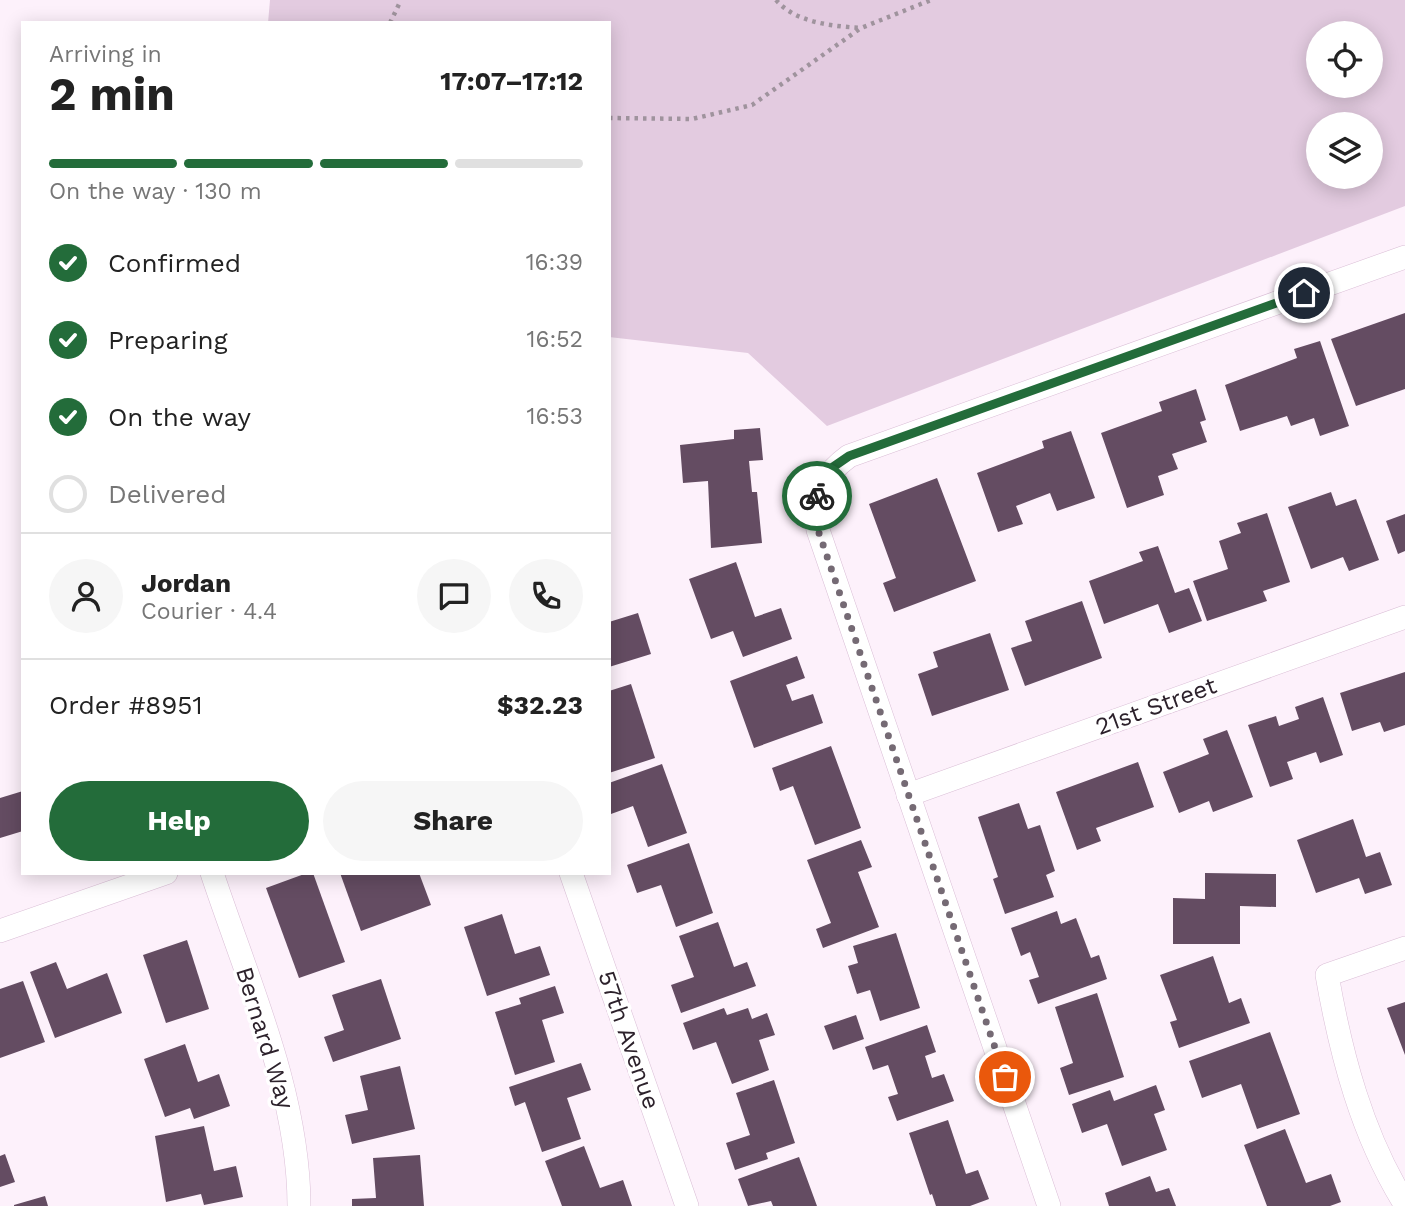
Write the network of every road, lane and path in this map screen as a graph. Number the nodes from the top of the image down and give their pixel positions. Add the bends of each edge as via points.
1 (401, 0) edge
2 (776, 0) edge
3 (931, 0) edge
4 (391, 21) edge
5 (861, 28) junction
6 (611, 118) edge
7 (1405, 257) edge
8 (1405, 617) edge
9 (908, 794) junction
10 (160, 875) edge
11 (213, 875) edge
12 (572, 875) edge
13 (0, 931) edge
14 (1405, 948) edge
15 (1405, 1204) edge
16 (299, 1206) edge
17 (687, 1206) edge
18 (1049, 1206) edge

1 - 4 path
2 - 5 path via 785,10 826,26
3 - 5 path
5 - 6 path via 752,105 692,120
7 - 9 street via 849,456 833,467 816,501 818,530
8 - 9 street, 21st Street
9 - 18 street
10 - 13 street
11 - 16 street, Bernard Way via 283,1087 294,1138
12 - 17 street, 57th Avenue
14 - 15 street via 1327,975 1351,1083 1370,1135

